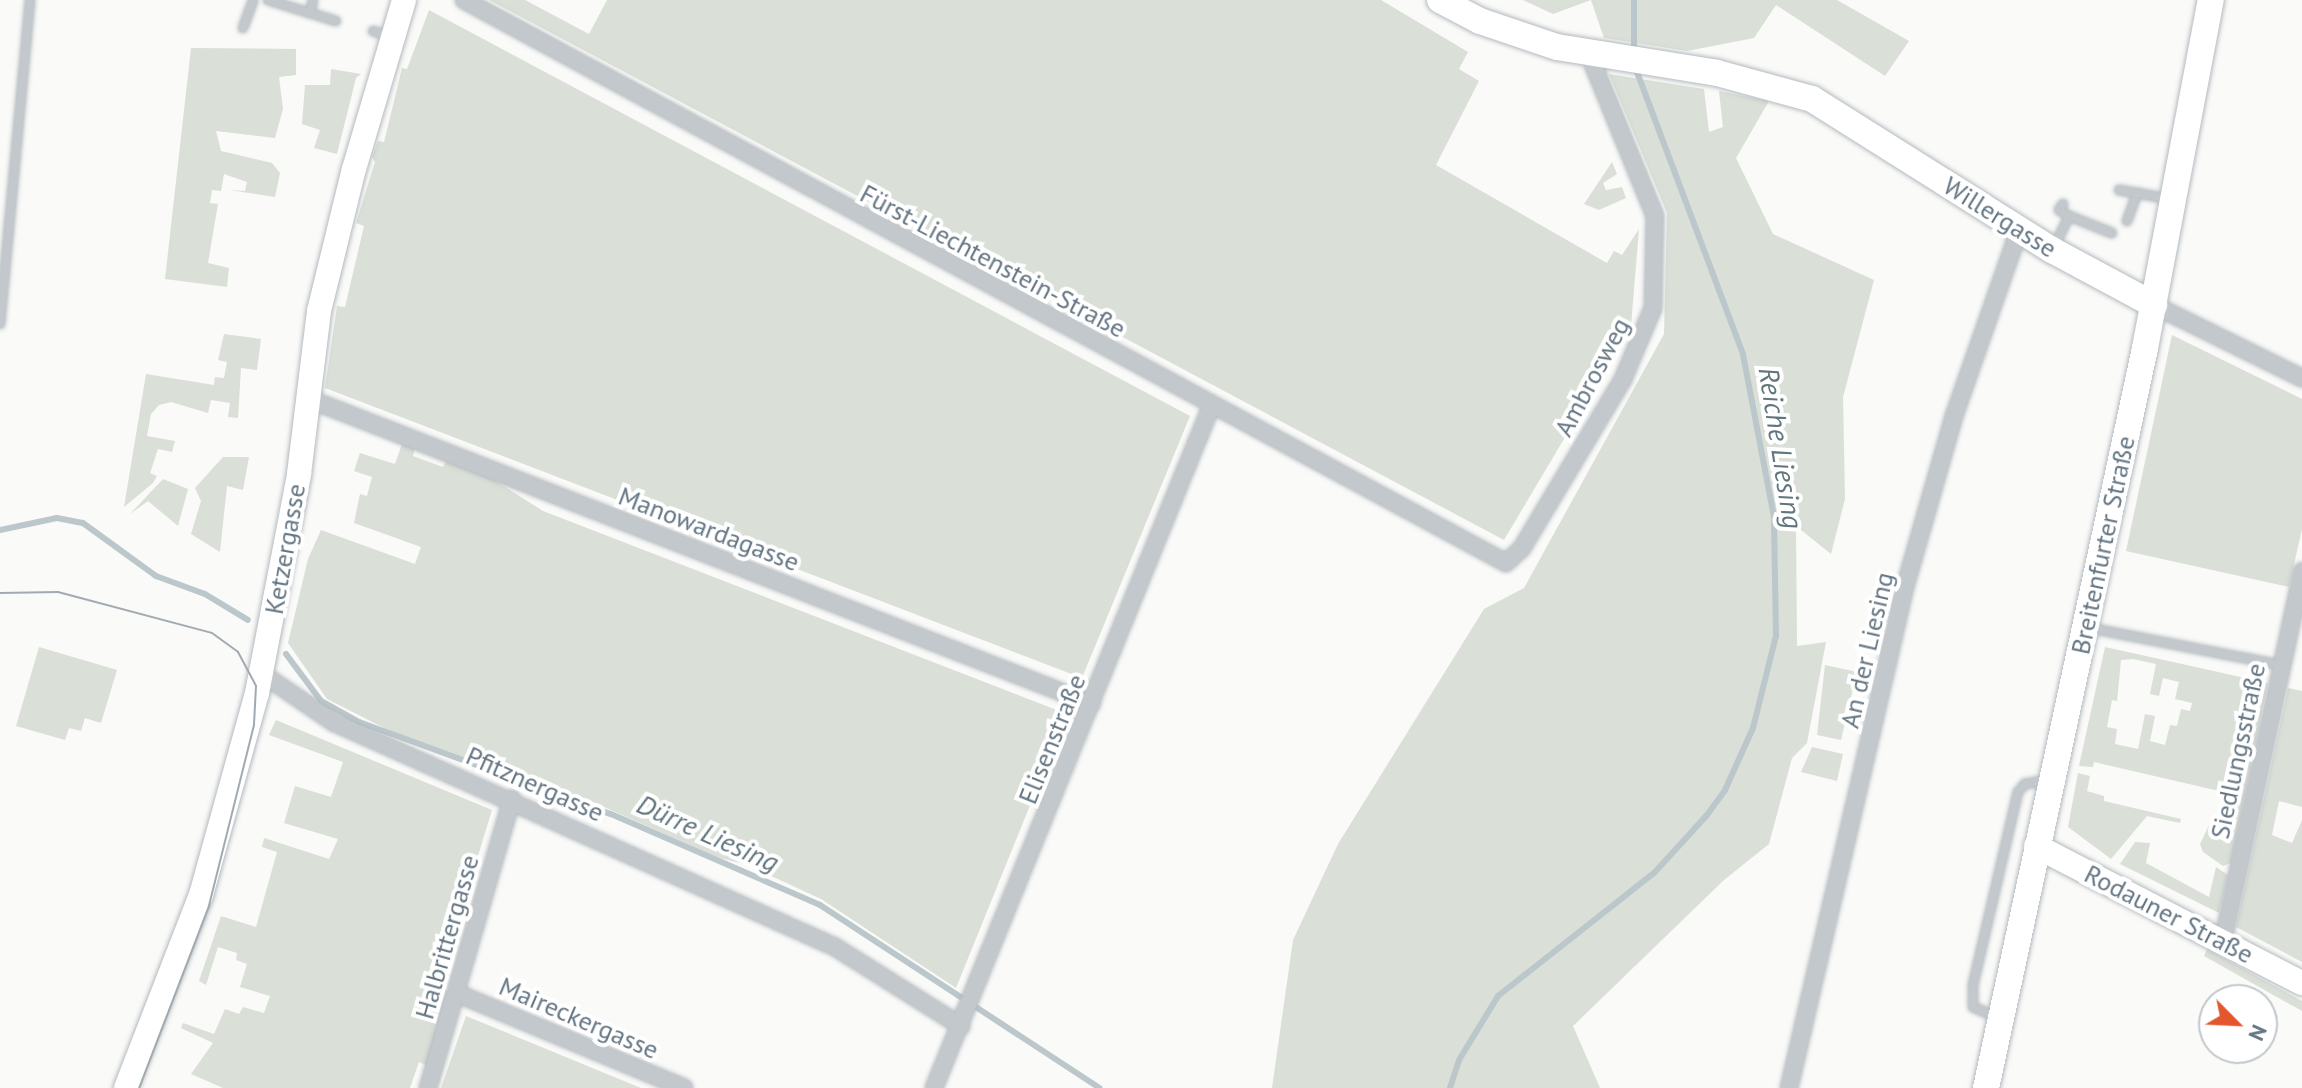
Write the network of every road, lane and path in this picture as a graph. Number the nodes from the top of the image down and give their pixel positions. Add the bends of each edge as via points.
1 (30, 0) edge
2 (253, 0) edge
3 (268, 0) edge
4 (313, 0) edge
5 (404, 0) edge
6 (464, 0) edge
7 (1440, 0) edge
8 (2211, 0) edge
9 (310, 13) junction
10 (336, 21) dead end
11 (243, 28) dead end
12 (1598, 55) junction
13 (2119, 190) dead end
14 (2137, 193) junction
15 (2174, 200) junction
16 (2063, 204) dead end
17 (2069, 216) junction
18 (2127, 221) dead end
19 (2019, 230) junction
20 (2112, 233) dead end
21 (2052, 250) junction
22 (2154, 305) junction
23 (0, 324) edge
24 (2302, 378) edge
25 (309, 399) junction
26 (1211, 407) junction
27 (1500, 562) joint
28 (2302, 571) edge
29 (2086, 627) junction
30 (2281, 665) junction
31 (261, 673) junction
32 (1092, 704) junction
33 (2049, 780) junction
34 (512, 799) junction
35 (2036, 846) junction
36 (2223, 941) junction
37 (2302, 983) edge
38 (456, 993) junction
39 (967, 1012) junction
40 (2002, 1019) junction
41 (126, 1088) edge
42 (428, 1088) edge
43 (684, 1088) edge
44 (934, 1088) edge
45 (1789, 1088) edge
46 (1986, 1088) edge

1 - 23 lane
2 - 11 lane
3 - 9 lane
4 - 9 lane
5 - 25 main road, Ketzergasse via 383,34 319,311
6 - 26 street, Fürst-Liechtenstein-Straße
7 - 12 main road via 1480,21
8 - 15 main road, Breitenfurter Straße
9 - 10 lane
12 - 19 main road, Willergasse via 1695,70 1812,99
12 - 27 street, Ambrosweg via 1655,216 1653,308 1623,379 1522,548 1514,559
13 - 14 lane
14 - 15 lane
14 - 18 lane
15 - 22 main road, Breitenfurter Straße
16 - 17 lane via 2059,210
17 - 20 lane
17 - 21 lane
19 - 21 main road, Willergasse
19 - 45 street, An der Liesing via 1905,587
21 - 22 main road, Willergasse
22 - 24 street, Willergasse
22 - 29 main road, Breitenfurter Straße
25 - 31 main road, Ketzergasse
25 - 32 street, Manowardagasse
26 - 27 street, Fürst-Liechtenstein-Straße
26 - 32 street, Elisenstraße
28 - 30 street, Siedlungsstraße
29 - 30 lane
29 - 33 main road, Breitenfurter Straße
30 - 36 street, Siedlungsstraße
31 - 34 street, Pfitznergasse via 333,722
31 - 41 main road, Ketzergasse via 197,909
32 - 39 street, Elisenstraße
33 - 35 main road, Breitenfurter Straße
33 - 40 lane via 2025,784 2018,792 1973,985 1973,1007
34 - 38 street, Halbrittergasse
34 - 39 street, Pfitznergasse
35 - 36 main road, Rodauner Straße
35 - 40 main road, Breitenfurter Straße
36 - 37 main road, Rodauner Straße
38 - 42 street, Halbrittergasse
38 - 43 street, Maireckergasse
39 - 44 street, Elisenstraße
40 - 46 main road, Breitenfurter Straße

